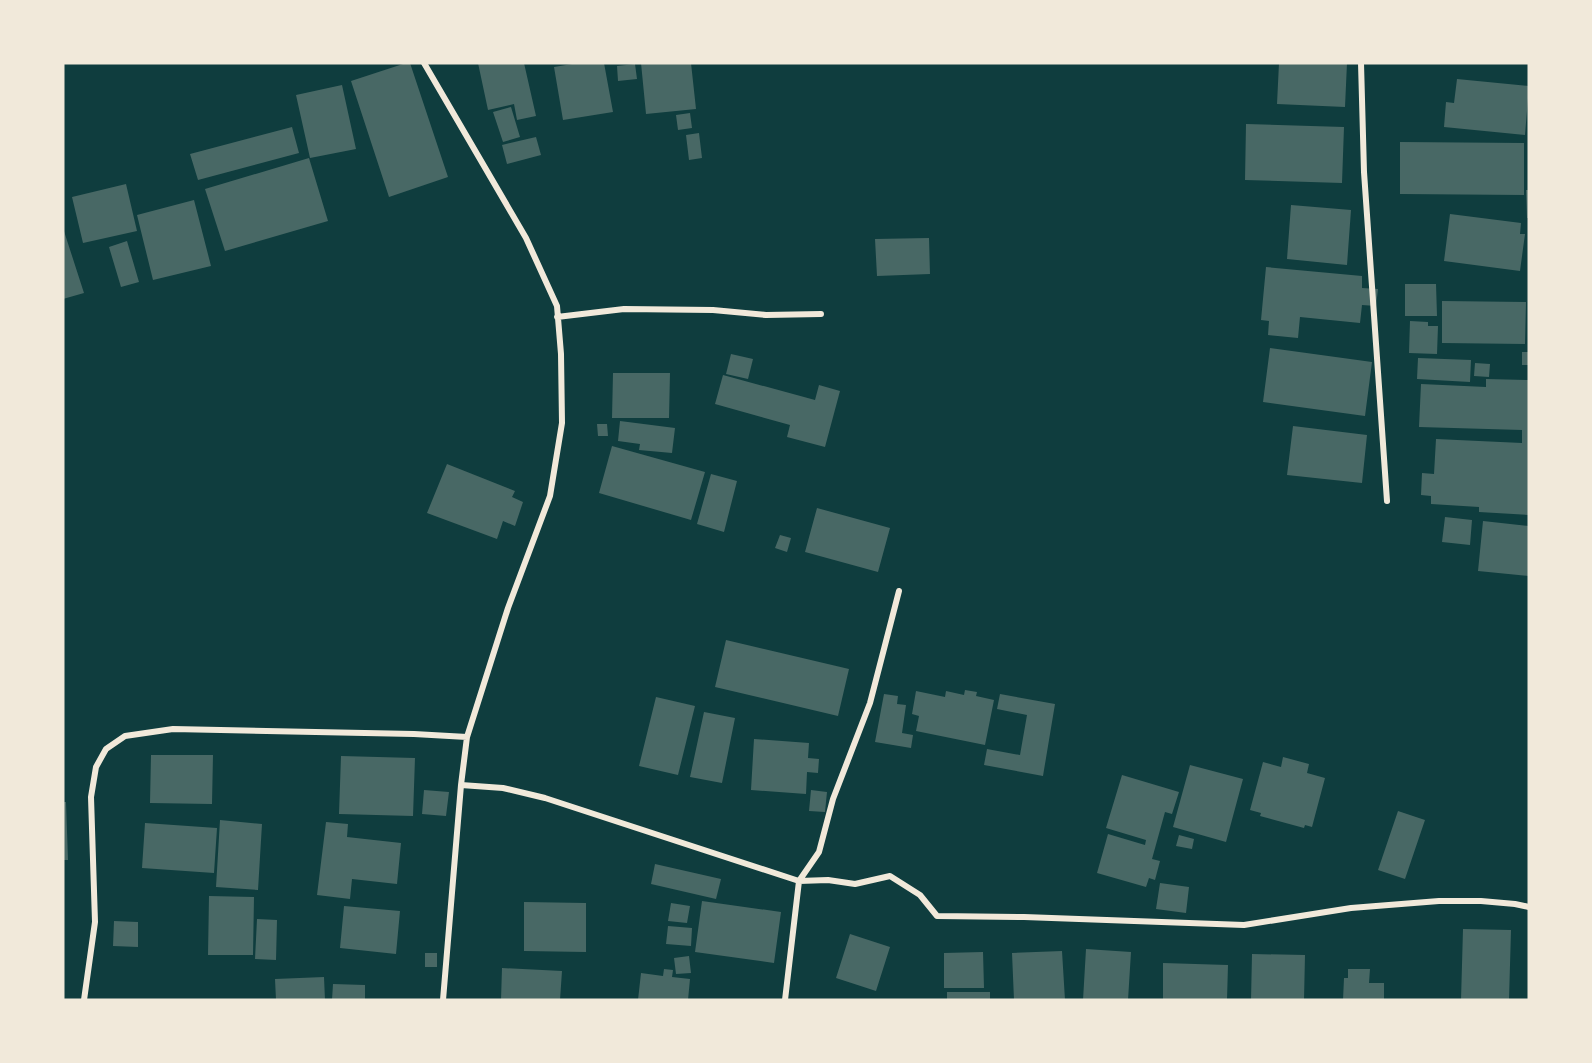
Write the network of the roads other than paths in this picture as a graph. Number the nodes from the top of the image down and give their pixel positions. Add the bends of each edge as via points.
1 (424, 63) edge
2 (1361, 63) edge
3 (821, 314) dead end
4 (557, 317) junction
5 (1387, 501) dead end
6 (899, 591) dead end
7 (467, 736) junction
8 (461, 785) junction
9 (799, 881) junction
10 (1529, 908) edge
11 (84, 1000) edge
12 (442, 1000) edge
13 (785, 1000) edge

1 - 4 street via 525,238 556,306
2 - 5 street via 1364,172
3 - 4 street via 624,309
4 - 7 street via 562,423 550,496 508,608
6 - 9 street via 870,703 833,799 819,852
7 - 8 street
7 - 11 street via 173,729 125,736 106,749 96,767 91,797 95,922
8 - 9 street via 502,788 545,798
8 - 12 street
9 - 10 street via 855,884 890,876 920,895 937,916 1244,925 1351,908 1439,901 1481,901
9 - 13 street

